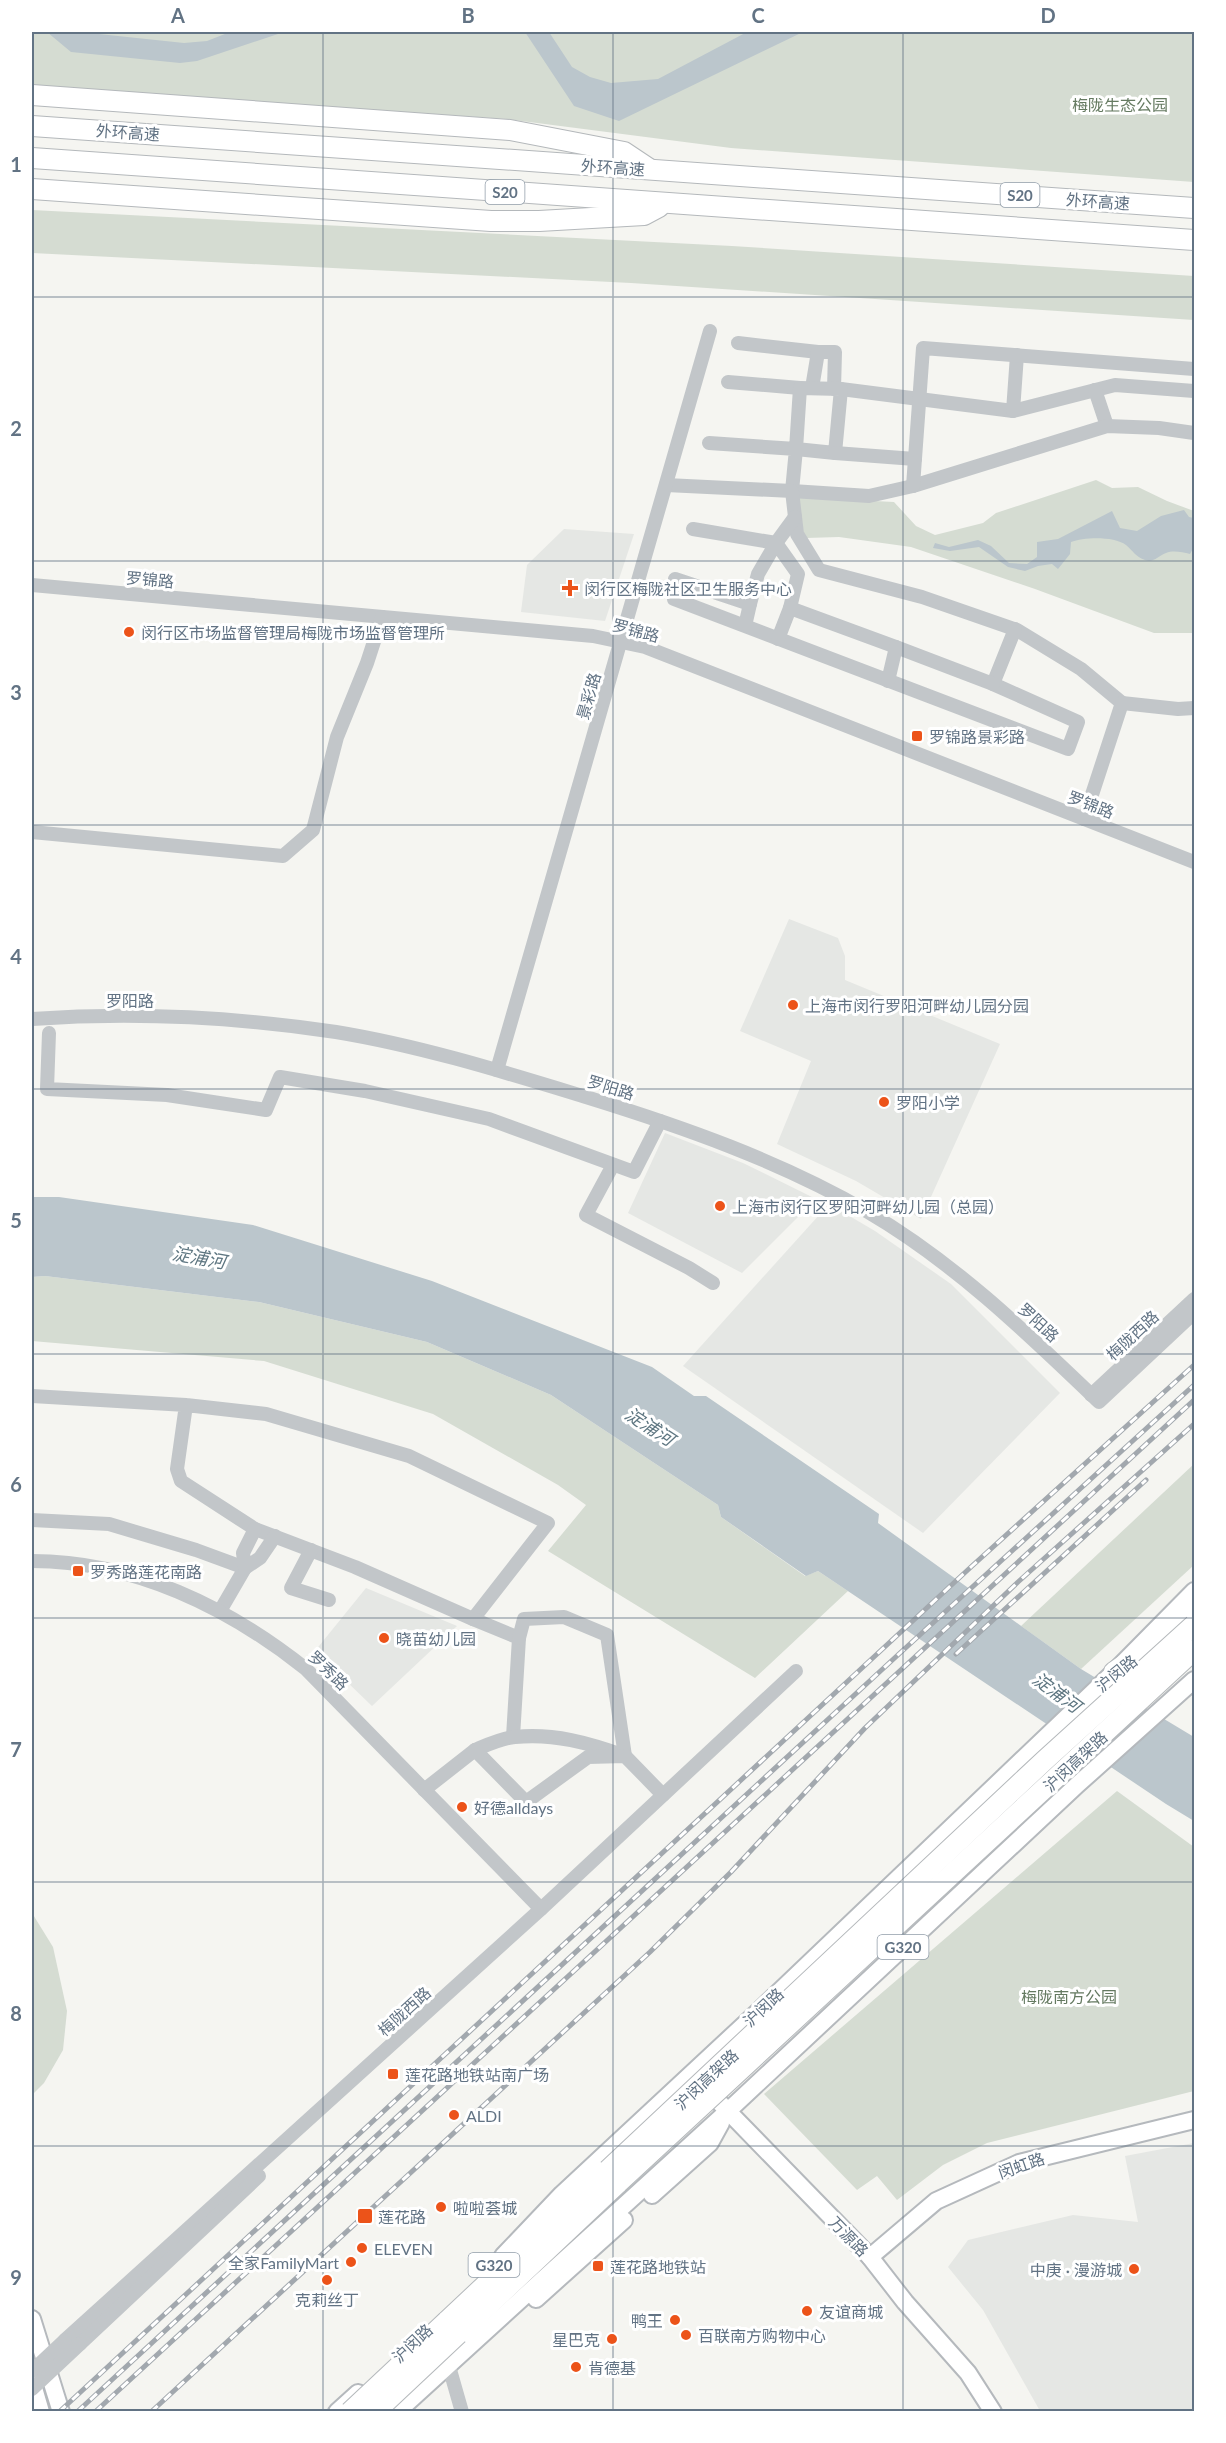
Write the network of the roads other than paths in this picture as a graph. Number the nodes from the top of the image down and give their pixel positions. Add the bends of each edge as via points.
1 (32, 95) edge
2 (32, 126) edge
3 (32, 159) edge
4 (650, 169) junction
5 (32, 189) edge
6 (667, 203) junction
7 (1194, 208) edge
8 (1194, 240) edge
9 (710, 331) dead end
10 (738, 343) dead end
11 (818, 352) junction
12 (1017, 355) junction
13 (1194, 369) edge
14 (728, 382) dead end
15 (806, 388) junction
16 (838, 389) junction
17 (1095, 390) junction
18 (1194, 391) edge
19 (919, 399) junction
20 (1013, 411) junction
21 (1107, 426) junction
22 (1194, 433) edge
23 (710, 443) dead end
24 (796, 449) junction
25 (835, 453) junction
26 (915, 459) junction
27 (666, 485) junction
28 (913, 486) junction
29 (792, 491) junction
30 (795, 517) junction
31 (693, 529) dead end
32 (776, 543) junction
33 (32, 585) edge
34 (750, 604) junction
35 (790, 608) junction
36 (382, 617) junction
37 (745, 626) junction
38 (1015, 629) junction
39 (778, 639) junction
40 (621, 640) junction
41 (896, 647) junction
42 (888, 681) junction
43 (993, 684) junction
44 (1122, 703) junction
45 (1194, 708) edge
46 (1084, 819) junction
47 (32, 832) edge
48 (1194, 862) edge
49 (32, 1019) edge
50 (49, 1033) dead end
51 (497, 1070) junction
52 (660, 1120) junction
53 (613, 1165) junction
54 (713, 1283) dead end
55 (1194, 1299) edge
56 (1187, 1315) edge
57 (32, 1396) edge
58 (1095, 1398) joint
59 (186, 1405) junction
60 (32, 1520) edge
61 (255, 1528) junction
62 (275, 1536) junction
63 (311, 1550) junction
64 (32, 1561) edge
65 (245, 1568) junction
66 (1194, 1591) edge
67 (329, 1600) dead end
68 (1194, 1608) edge
69 (220, 1611) junction
70 (473, 1619) junction
71 (1194, 1624) edge
72 (519, 1638) junction
73 (1194, 1650) edge
74 (796, 1671) dead end
75 (1114, 1672) junction
76 (1194, 1680) edge
77 (513, 1737) junction
78 (475, 1749) junction
79 (625, 1756) junction
80 (424, 1790) junction
81 (663, 1795) junction
82 (541, 1909) junction
83 (686, 2077) junction
84 (729, 2110) junction
85 (1194, 2120) edge
86 (870, 2257) junction
87 (32, 2319) edge
88 (424, 2333) junction
89 (448, 2363) junction
90 (32, 2371) edge
91 (32, 2381) edge
92 (32, 2389) edge
93 (41, 2412) edge
94 (61, 2412) edge
95 (337, 2412) edge
96 (350, 2412) edge
97 (375, 2412) edge
98 (397, 2412) edge
99 (462, 2412) edge
100 (993, 2412) edge

1 - 4 highway via 510,130 624,152
2 - 4 highway, 外环高速 / S20
3 - 6 highway, 外环高速 / S20
4 - 7 highway, 外环高速 / S20
5 - 6 highway via 491,221 644,215
6 - 8 highway, 外环高速 / S20
9 - 27 street, 景彩路
10 - 11 street
11 - 15 street
11 - 16 street via 835,352
12 - 13 street
12 - 19 street via 923,348
12 - 20 street
14 - 15 street
15 - 16 street
15 - 24 street
16 - 19 street
16 - 25 street
17 - 18 street via 1115,385
17 - 20 street
17 - 21 street
19 - 20 street
19 - 26 street
21 - 22 street
21 - 28 street
23 - 24 street
24 - 25 street
24 - 29 street
25 - 26 street
26 - 28 street
27 - 29 street
27 - 40 street, 景彩路
28 - 29 street via 869,496
29 - 30 street
30 - 32 street
30 - 38 street via 797,534 819,570 922,597
31 - 32 street
32 - 34 street via 758,574
32 - 35 street via 798,574
33 - 36 street, 罗锦路
34 - 37 street
34 - 37 street via 675,579 674,599
35 - 39 street
35 - 41 street
36 - 40 street, 罗锦路
36 - 47 street via 337,737 313,830 284,856
37 - 39 street
38 - 43 street
38 - 44 street via 1080,669
39 - 42 street
40 - 46 street, 罗锦路
40 - 51 street, 景彩路
41 - 42 street
41 - 43 street
42 - 43 street via 1068,749 1078,722
44 - 45 street
44 - 46 street
46 - 48 street, 罗锦路
49 - 51 street, 罗阳路 via 189,1017 261,1022 338,1033
50 - 53 street via 47,1089 167,1095 266,1110 280,1077 365,1091 489,1119
51 - 52 street, 罗阳路
52 - 53 street via 634,1172
52 - 58 street, 罗阳路 via 795,1174 868,1212 975,1287
53 - 54 street via 586,1215
55 - 56 street, 梅陇西路
56 - 58 street, 梅陇西路
57 - 59 street
59 - 61 street via 177,1468 181,1481
59 - 70 street via 266,1414 409,1456 548,1523
60 - 65 street via 109,1524
61 - 62 street
61 - 65 street via 243,1553
62 - 63 street
62 - 65 street via 260,1558
63 - 67 street via 291,1588
63 - 70 street
64 - 69 street, 罗秀路 via 112,1570 150,1581
65 - 69 street
66 - 75 main road
68 - 75 highway, 沪闵路 / G320 via 1171,1632
69 - 80 street, 罗秀路 via 270,1641 306,1669
70 - 72 street
71 - 96 highway, 沪闵高架路, bridge
72 - 77 street
72 - 79 street via 524,1618 564,1617 608,1635
73 - 97 highway, 沪闵高架路, bridge
74 - 81 street, 梅陇西路
75 - 83 main road, 沪闵路 / G320
76 - 84 main road, G320
77 - 78 street
77 - 79 street via 556,1737
78 - 79 street via 526,1802 588,1757
78 - 80 street
79 - 81 street
80 - 82 street, 罗秀路
81 - 82 street, 梅陇西路
82 - 90 street, 梅陇西路, bridge
82 - 92 street, bridge via 521,1938 268,2167
83 - 84 main road, 万源路
83 - 88 main road, 沪闵路 / G320
84 - 86 main road, 万源路
84 - 89 main road, G320 via 710,2143 587,2255 470,2357
85 - 86 main road, 闵虹路 via 1019,2163 936,2201
86 - 100 main road, 万源路 via 968,2373
87 - 94 main road
88 - 89 street
88 - 95 main road, 沪闵路 / G320
89 - 98 main road, G320
89 - 99 street
91 - 93 main road

